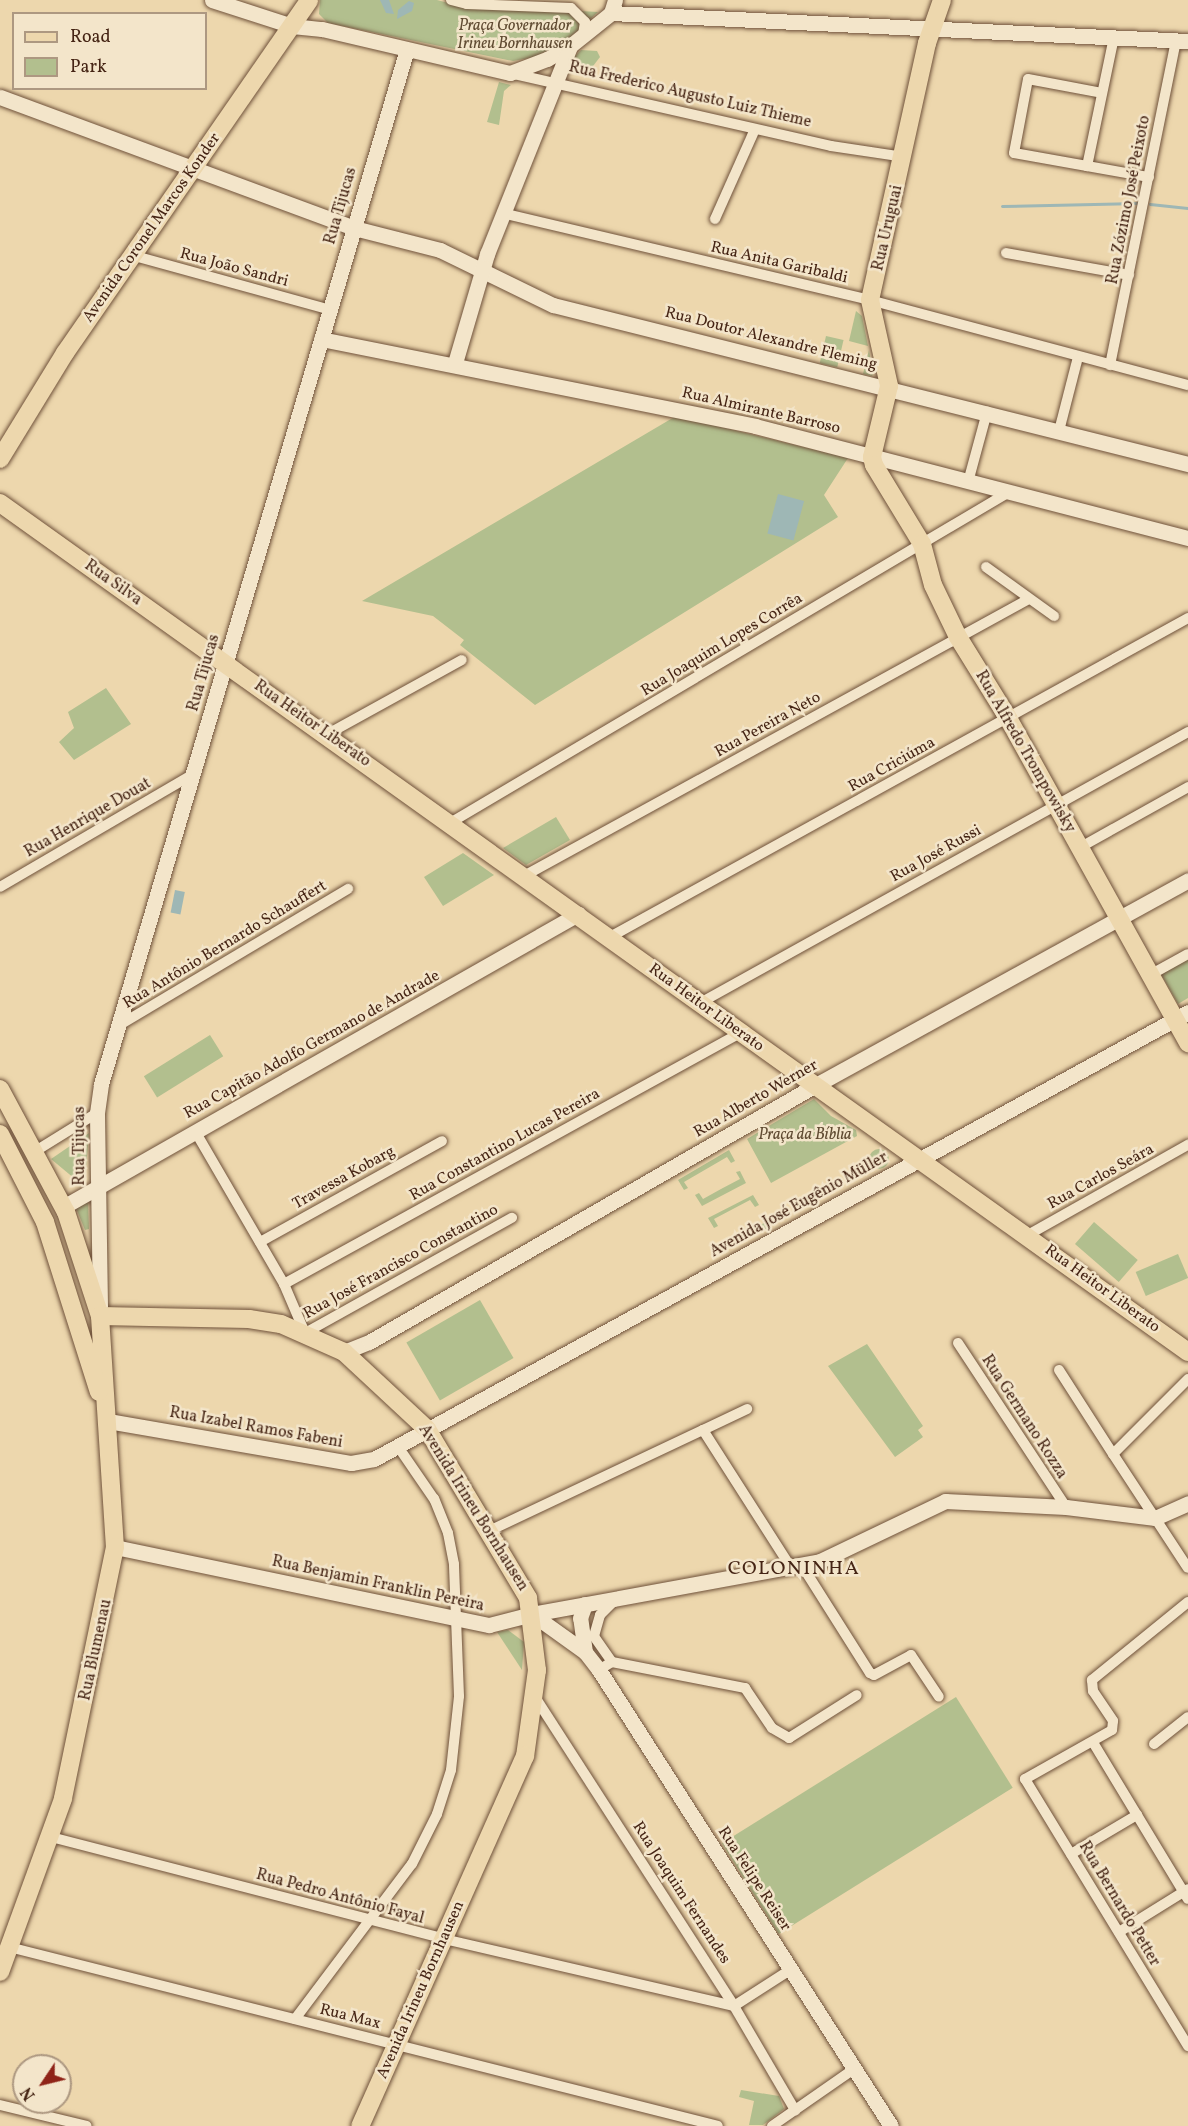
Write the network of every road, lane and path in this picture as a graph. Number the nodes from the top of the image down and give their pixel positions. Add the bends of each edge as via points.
1 (212, 0) edge
2 (309, 0) edge
3 (451, 0) edge
4 (942, 0) edge
5 (613, 6) edge
6 (292, 26) junction
7 (931, 28) junction
8 (583, 35) junction
9 (1114, 37) junction
10 (1182, 40) edge
11 (570, 46) junction
12 (407, 49) junction
13 (510, 72) junction
14 (555, 83) junction
15 (1102, 93) junction
16 (0, 97) edge
17 (755, 129) junction
18 (905, 157) junction
19 (1087, 166) junction
20 (193, 170) junction
21 (1149, 177) junction
22 (502, 213) junction
23 (715, 219) dead end
24 (354, 228) junction
25 (1006, 253) dead end
26 (131, 255) junction
27 (482, 270) junction
28 (1129, 274) junction
29 (870, 300) junction
30 (330, 310) junction
31 (321, 339) junction
32 (1078, 357) junction
33 (455, 363) junction
34 (1110, 365) junction
35 (1188, 385) edge
36 (889, 386) junction
37 (987, 412) junction
38 (1059, 431) junction
39 (872, 457) junction
40 (0, 459) edge
41 (1188, 464) edge
42 (968, 482) junction
43 (1009, 492) junction
44 (0, 503) edge
45 (1188, 538) edge
46 (922, 544) junction
47 (986, 567) dead end
48 (1027, 600) junction
49 (1054, 616) dead end
50 (1188, 618) edge
51 (958, 638) junction
52 (462, 660) dead end
53 (225, 663) junction
54 (1008, 718) junction
55 (1188, 732) edge
56 (326, 735) junction
57 (192, 775) junction
58 (1188, 787) edge
59 (1056, 804) junction
60 (450, 823) junction
61 (1079, 848) junction
62 (524, 876) junction
63 (1188, 880) edge
64 (0, 887) edge
65 (348, 889) dead end
66 (578, 914) junction
67 (1119, 918) junction
68 (610, 937) junction
69 (1188, 954) edge
70 (1150, 975) junction
71 (700, 1003) junction
72 (1181, 1015) edge
73 (118, 1026) junction
74 (740, 1033) junction
75 (1188, 1043) edge
76 (814, 1086) junction
77 (0, 1089) edge
78 (97, 1113) junction
79 (195, 1131) junction
80 (0, 1134) edge
81 (442, 1141) dead end
82 (1188, 1145) edge
83 (34, 1152) junction
84 (918, 1161) junction
85 (98, 1187) junction
86 (63, 1207) junction
87 (512, 1218) dead end
88 (1028, 1235) junction
89 (260, 1242) junction
90 (284, 1284) junction
91 (100, 1316) junction
92 (305, 1333) junction
93 (958, 1343) dead end
94 (344, 1352) junction
95 (1188, 1352) edge
96 (1059, 1370) dead end
97 (1188, 1379) edge
98 (747, 1409) dead end
99 (108, 1421) junction
100 (427, 1429) junction
101 (703, 1430) junction
102 (399, 1448) junction
103 (1113, 1454) junction
104 (1188, 1503) edge
105 (1066, 1508) junction
106 (1155, 1518) junction
107 (489, 1531) junction
108 (116, 1547) junction
109 (796, 1565) junction
110 (1188, 1568) edge
111 (616, 1599) junction
112 (1188, 1602) edge
113 (585, 1604) junction
114 (532, 1614) junction
115 (456, 1621) junction
116 (585, 1652) junction
117 (606, 1666) junction
118 (857, 1695) dead end
119 (535, 1697) junction
120 (939, 1697) dead end
121 (1188, 1717) edge
122 (1094, 1744) junction
123 (1154, 1744) dead end
124 (1137, 1815) junction
125 (51, 1837) junction
126 (1071, 1854) junction
127 (1187, 1894) edge
128 (373, 1921) junction
129 (1119, 1932) junction
130 (444, 1939) junction
131 (9, 1947) junction
132 (790, 1970) junction
133 (0, 1972) edge
134 (734, 2006) junction
135 (294, 2019) junction
136 (396, 2044) junction
137 (1188, 2046) edge
138 (854, 2068) junction
139 (0, 2105) edge
140 (795, 2109) junction
141 (87, 2126) edge
142 (360, 2126) edge
143 (717, 2126) edge
144 (772, 2126) edge
145 (891, 2126) edge

1 - 6 street, Rua Frederico Augusto Luiz Thieme
2 - 6 main road, Avenida Coronel Marcos Konder
3 - 8 street via 466,4 572,8 585,22
4 - 7 main road, Rua Uruguai
5 - 7 street
5 - 8 street
6 - 12 street, Rua Frederico Augusto Luiz Thieme
6 - 20 main road, Avenida Coronel Marcos Konder
7 - 9 street
7 - 18 main road, Rua Uruguai
8 - 11 street
9 - 10 street
9 - 15 street
10 - 21 street, Rua Zózimo José Peixoto
11 - 13 street via 542,62
11 - 14 street
12 - 13 street, Rua Frederico Augusto Luiz Thieme
12 - 24 street, Rua Tijucas
13 - 14 street, Rua Frederico Augusto Luiz Thieme
14 - 17 street, Rua Frederico Augusto Luiz Thieme
14 - 22 street
15 - 19 street
15 - 19 street via 1028,78 1014,153
16 - 20 street, Rua Doutor Alexandre Fleming
17 - 18 street, Rua Frederico Augusto Luiz Thieme
17 - 23 street
18 - 29 main road, Rua Uruguai
19 - 21 street
20 - 24 street, Rua Doutor Alexandre Fleming
20 - 26 main road, Avenida Coronel Marcos Konder
21 - 28 street, Rua Zózimo José Peixoto
22 - 27 street
22 - 29 street, Rua Anita Garibaldi
24 - 27 street, Rua Doutor Alexandre Fleming via 440,250
24 - 30 street, Rua Tijucas
25 - 28 street
26 - 30 street, Rua João Sandri
26 - 40 main road, Avenida Coronel Marcos Konder via 65,352
27 - 33 street
27 - 36 street, Rua Doutor Alexandre Fleming via 553,305
28 - 34 street, Rua Zózimo José Peixoto
29 - 32 street, Rua Anita Garibaldi
29 - 36 main road, Rua Uruguai
30 - 31 street, Rua Tijucas
31 - 33 street, Rua Almirante Barroso
31 - 53 street, Rua Tijucas
32 - 34 street, Rua Anita Garibaldi
32 - 38 street
33 - 39 street, Rua Almirante Barroso via 755,426
34 - 35 street, Rua Anita Garibaldi
36 - 37 street, Rua Doutor Alexandre Fleming
36 - 39 main road, Rua Uruguai
37 - 38 street, Rua Doutor Alexandre Fleming
37 - 42 street
38 - 41 street, Rua Doutor Alexandre Fleming
39 - 42 street, Rua Almirante Barroso
39 - 46 main road, Rua Alfredo Trompowisky via 883,483
42 - 43 street, Rua Almirante Barroso
43 - 45 street, Rua Almirante Barroso
43 - 46 street, Rua Joaquim Lopes Corrêa
44 - 53 main road, Rua Silva
46 - 51 main road, Rua Alfredo Trompowisky via 933,585
46 - 60 street, Rua Joaquim Lopes Corrêa
47 - 48 street
48 - 49 street
48 - 51 street, Rua Pereira Neto
50 - 54 street, Rua Criciúma
51 - 54 main road, Rua Alfredo Trompowisky
51 - 62 street, Rua Pereira Neto
52 - 56 street
53 - 56 main road, Rua Heitor Liberato
53 - 57 street, Rua Tijucas
54 - 59 main road, Rua Alfredo Trompowisky
54 - 68 street, Rua Criciúma
55 - 59 street, Rua José Russi
56 - 60 main road, Rua Heitor Liberato
57 - 64 street, Rua Henrique Douat
57 - 73 street, Rua Tijucas
58 - 61 street
59 - 61 main road, Rua Alfredo Trompowisky
59 - 71 street, Rua José Russi
60 - 62 main road, Rua Heitor Liberato
61 - 67 main road, Rua Alfredo Trompowisky
62 - 66 main road, Rua Heitor Liberato
63 - 67 street, Rua Alberto Werner
65 - 73 street, Rua Antônio Bernardo Schauffert
66 - 68 main road, Rua Heitor Liberato
66 - 79 street, Rua Capitão Adolfo Germano de Andrade
67 - 70 main road, Rua Alfredo Trompowisky
67 - 76 street, Rua Alberto Werner
68 - 71 main road, Rua Heitor Liberato
69 - 70 street
70 - 72 main road, Rua Alfredo Trompowisky
71 - 74 main road, Rua Heitor Liberato
72 - 75 main road, Rua Alfredo Trompowisky
72 - 84 street, Avenida José Eugênio Müller
73 - 78 street, Rua Tijucas
74 - 76 main road, Rua Heitor Liberato
74 - 90 street, Rua Constantino Lucas Pereira
76 - 84 main road, Rua Heitor Liberato
76 - 94 street, Rua Alberto Werner via 378,1337
77 - 83 main road, Rua Blumenau
78 - 83 street
78 - 85 street, Rua Tijucas
79 - 85 street, Rua Capitão Adolfo Germano de Andrade
79 - 89 street
80 - 99 main road via 45,1222
81 - 89 street, Travessa Kobarg
82 - 88 street, Rua Carlos Seára
83 - 86 main road, Rua Blumenau
84 - 88 main road, Rua Heitor Liberato
84 - 100 street, Avenida José Eugênio Müller
85 - 86 street, Rua Capitão Adolfo Germano de Andrade
85 - 91 street, Rua Tijucas
86 - 91 main road, Rua Blumenau
87 - 92 street, Rua José Francisco Constantino
88 - 95 main road, Rua Heitor Liberato
89 - 90 street
90 - 92 street
91 - 92 main road, Avenida Irineu Bornhausen via 249,1319
91 - 99 main road, Rua Blumenau
92 - 94 main road, Avenida Irineu Bornhausen
93 - 105 street, Rua Germano Rozza
94 - 100 main road, Avenida Irineu Bornhausen
96 - 103 street
97 - 103 street
98 - 101 street
99 - 102 street, Rua Izabel Ramos Fabeni via 351,1463 374,1460
99 - 108 main road, Rua Blumenau
100 - 102 street, Rua Izabel Ramos Fabeni
100 - 107 main road, Avenida Irineu Bornhausen
101 - 107 street
101 - 109 street
102 - 115 street via 434,1499 448,1533
103 - 106 street
104 - 106 street
105 - 106 street, Rua Benjamin Franklin Pereira
105 - 109 street, Rua Benjamin Franklin Pereira via 945,1501 847,1550
106 - 110 street
107 - 114 main road, Avenida Irineu Bornhausen via 521,1584
108 - 115 street, Rua Benjamin Franklin Pereira
108 - 125 main road, Rua Blumenau via 70,1772
109 - 111 street, Rua Benjamin Franklin Pereira
109 - 120 street via 870,1673 874,1676 910,1654
111 - 113 street, Rua Benjamin Franklin Pereira
111 - 117 street via 600,1615 594,1636
112 - 122 street via 1096,1676 1093,1691 1114,1724
113 - 114 street, Rua Benjamin Franklin Pereira
113 - 116 street, Rua Felipe Reiser via 580,1618
114 - 115 street, Rua Benjamin Franklin Pereira via 489,1626
114 - 116 street, Rua Felipe Reiser
114 - 119 main road, Avenida Irineu Bornhausen via 537,1653
115 - 128 street via 459,1696 451,1770 427,1837
116 - 117 street, Rua Felipe Reiser
117 - 118 street via 745,1689 782,1737 795,1735
117 - 132 street, Rua Felipe Reiser
119 - 130 main road, Avenida Irineu Bornhausen via 521,1768
119 - 134 street, Rua Joaquim Fernandes
121 - 123 street
122 - 124 street
122 - 126 street, Rua Bernardo Petter via 1025,1779
124 - 126 street
124 - 127 street
125 - 128 street, Rua Pedro Antônio Fayal
125 - 131 main road, Rua Blumenau
126 - 129 street, Rua Bernardo Petter
127 - 129 street
128 - 130 street, Rua Pedro Antônio Fayal
128 - 135 street
129 - 137 street, Rua Bernardo Petter
130 - 134 street, Rua Pedro Antônio Fayal
130 - 136 main road, Avenida Irineu Bornhausen
131 - 133 main road, Rua Blumenau
131 - 135 street, Rua Max
132 - 134 street
132 - 138 street, Rua Felipe Reiser
134 - 140 street, Rua Joaquim Fernandes
135 - 136 street, Rua Max
136 - 142 main road, Avenida Irineu Bornhausen
136 - 143 street, Rua Max
138 - 140 street
138 - 145 street, Rua Felipe Reiser
139 - 141 street
140 - 144 street

